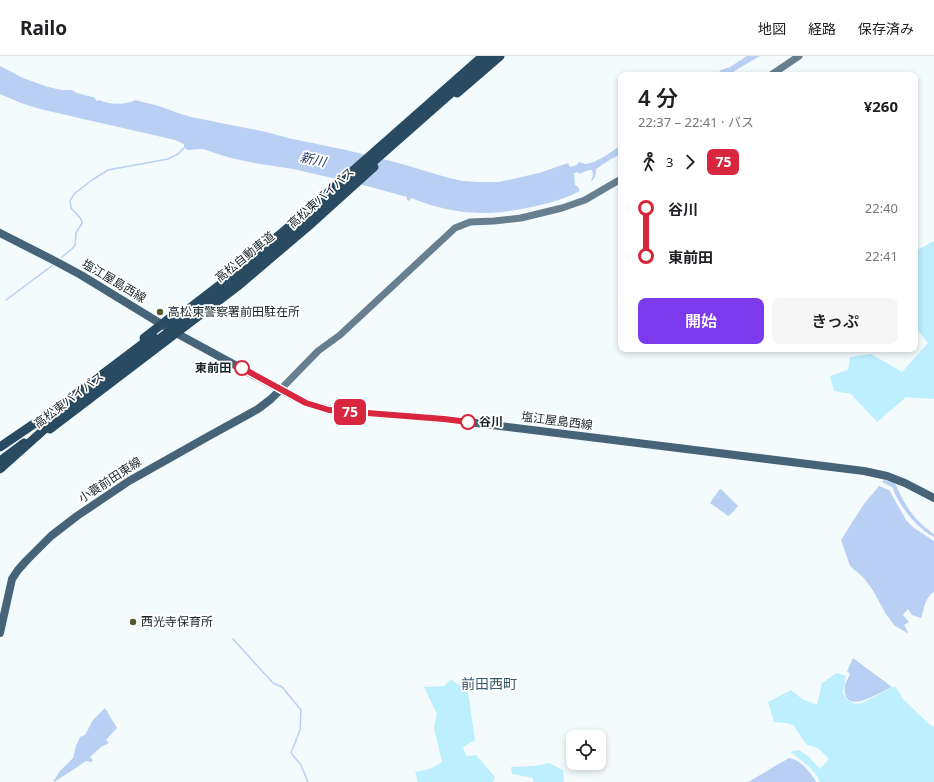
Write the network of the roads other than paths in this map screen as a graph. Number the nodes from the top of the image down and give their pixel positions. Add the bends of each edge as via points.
1 (477, 56) edge
2 (483, 56) edge
3 (494, 56) edge
4 (500, 56) edge
5 (799, 56) edge
6 (775, 72) edge
7 (618, 181) edge
8 (0, 233) edge
9 (162, 324) junction
10 (176, 333) junction
11 (281, 389) junction
12 (65, 407) junction
13 (0, 448) edge
14 (0, 452) edge
15 (0, 461) edge
16 (0, 468) edge
17 (934, 498) edge
18 (0, 633) edge

1 - 9 highway, 高松東バイパス via 261,248
2 - 12 highway, 高松自動車道, bridge via 267,246
3 - 12 highway, 高松自動車道, bridge via 267,255
4 - 10 highway, 高松東バイパス via 296,237 238,286
5 - 6 street
7 - 11 street via 585,200 562,208 521,218 470,222 456,228 340,335 318,351
8 - 9 main road, 塩江屋島西線 via 81,275
9 - 10 main road, 塩江屋島西線
9 - 13 highway, 高松東バイパス
10 - 11 main road, 塩江屋島西線
10 - 16 highway, 高松東バイパス
11 - 17 main road, 塩江屋島西線 via 306,403 329,410 446,419 864,471 887,476
11 - 18 main road, 小蓑前田東線 via 264,405 129,481 51,536 26,560 12,579
12 - 13 highway, bridge
12 - 14 highway, 高松自動車道, bridge
12 - 15 highway, 高松自動車道, bridge
12 - 16 highway, bridge

